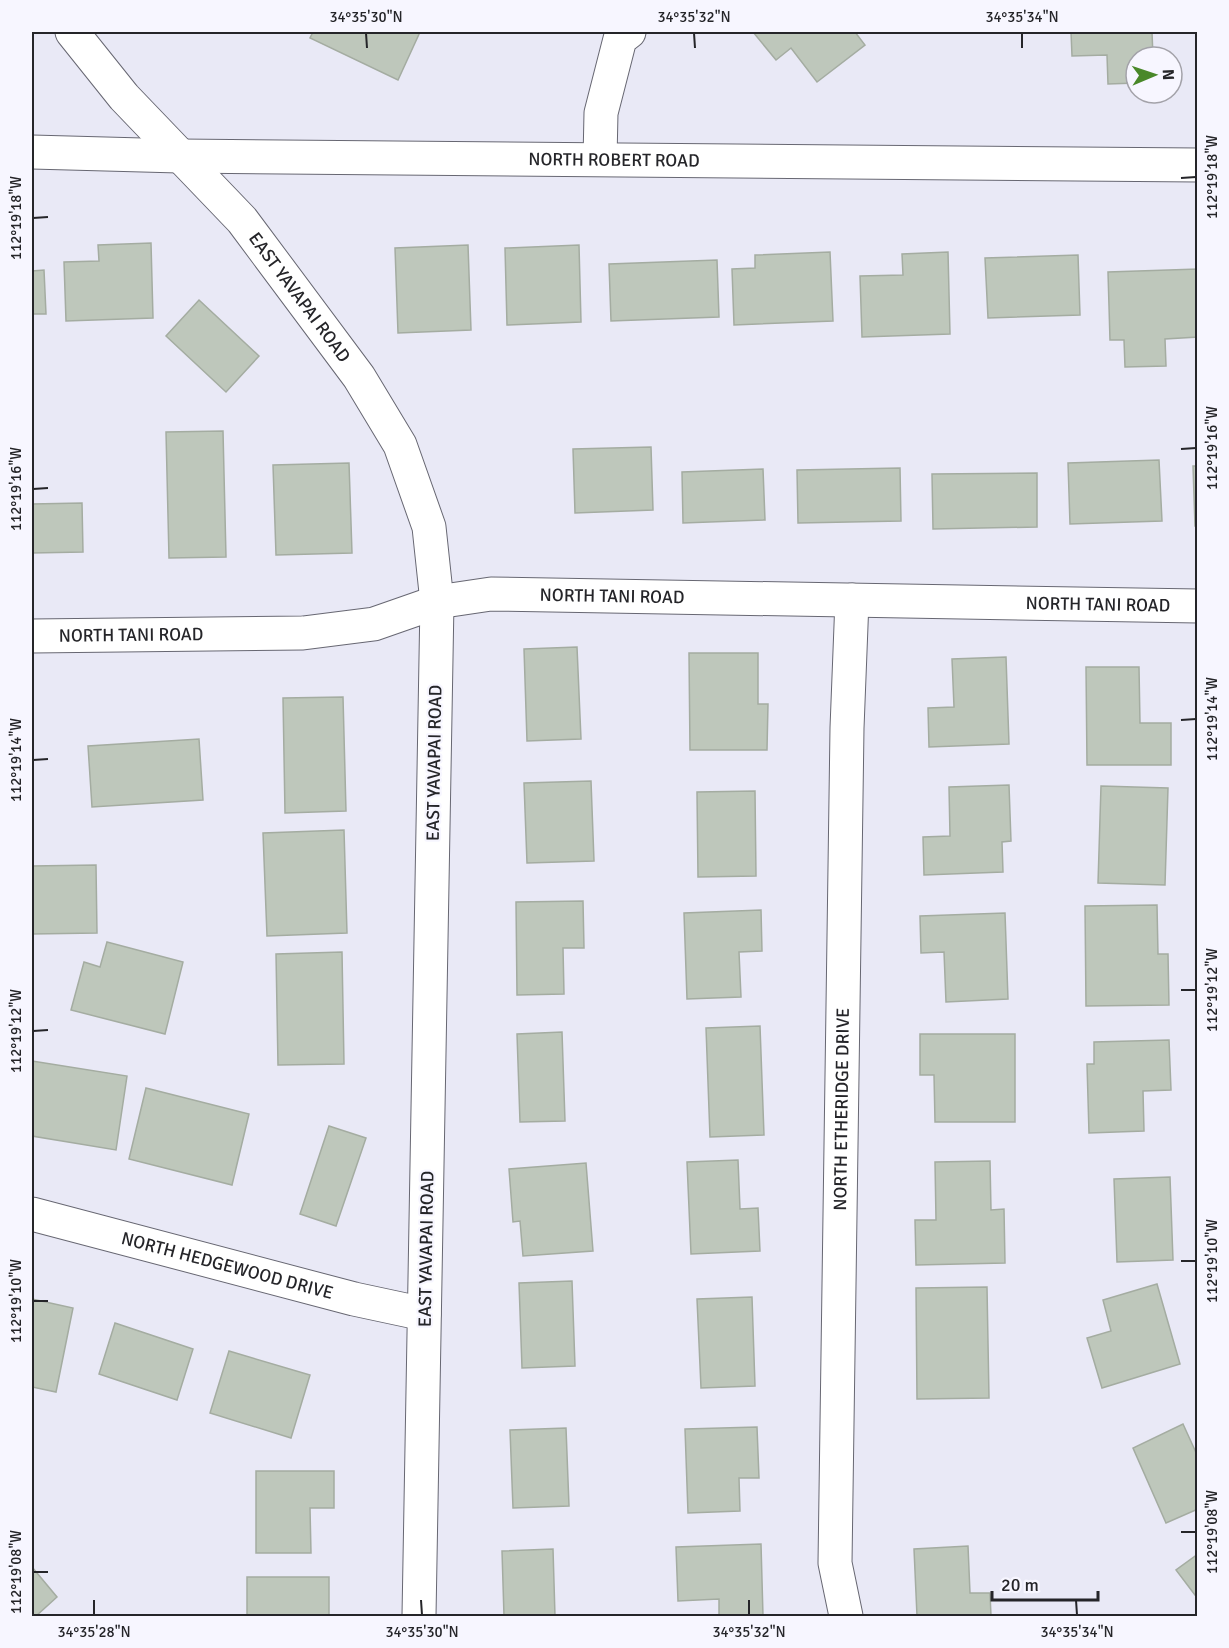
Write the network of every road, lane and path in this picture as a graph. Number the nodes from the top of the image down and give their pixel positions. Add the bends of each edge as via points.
1 (72, 32) edge
2 (629, 32) edge
3 (32, 152) edge
4 (179, 156) junction
5 (600, 159) junction
6 (1197, 165) edge
7 (852, 600) junction
8 (437, 602) junction
9 (1197, 606) edge
10 (32, 636) edge
11 (32, 1214) edge
12 (424, 1314) junction
13 (419, 1617) edge
14 (846, 1617) edge

1 - 4 street, EAST YAVAPAI ROAD via 124,97
2 - 5 street via 620,39 601,113
3 - 4 street, NORTH ROBERT ROAD
4 - 5 street, NORTH ROBERT ROAD
4 - 8 street, EAST YAVAPAI ROAD via 242,220 359,377 400,445 429,527
5 - 6 street, NORTH ROBERT ROAD
7 - 8 street, NORTH TANI ROAD via 491,594
7 - 9 street, NORTH TANI ROAD
7 - 14 street, NORTH ETHERIDGE DRIVE via 835,1563
8 - 10 street, NORTH TANI ROAD via 374,624 303,633
8 - 12 street, EAST YAVAPAI ROAD
11 - 12 street, NORTH HEDGEWOOD DRIVE
12 - 13 street, EAST YAVAPAI ROAD

